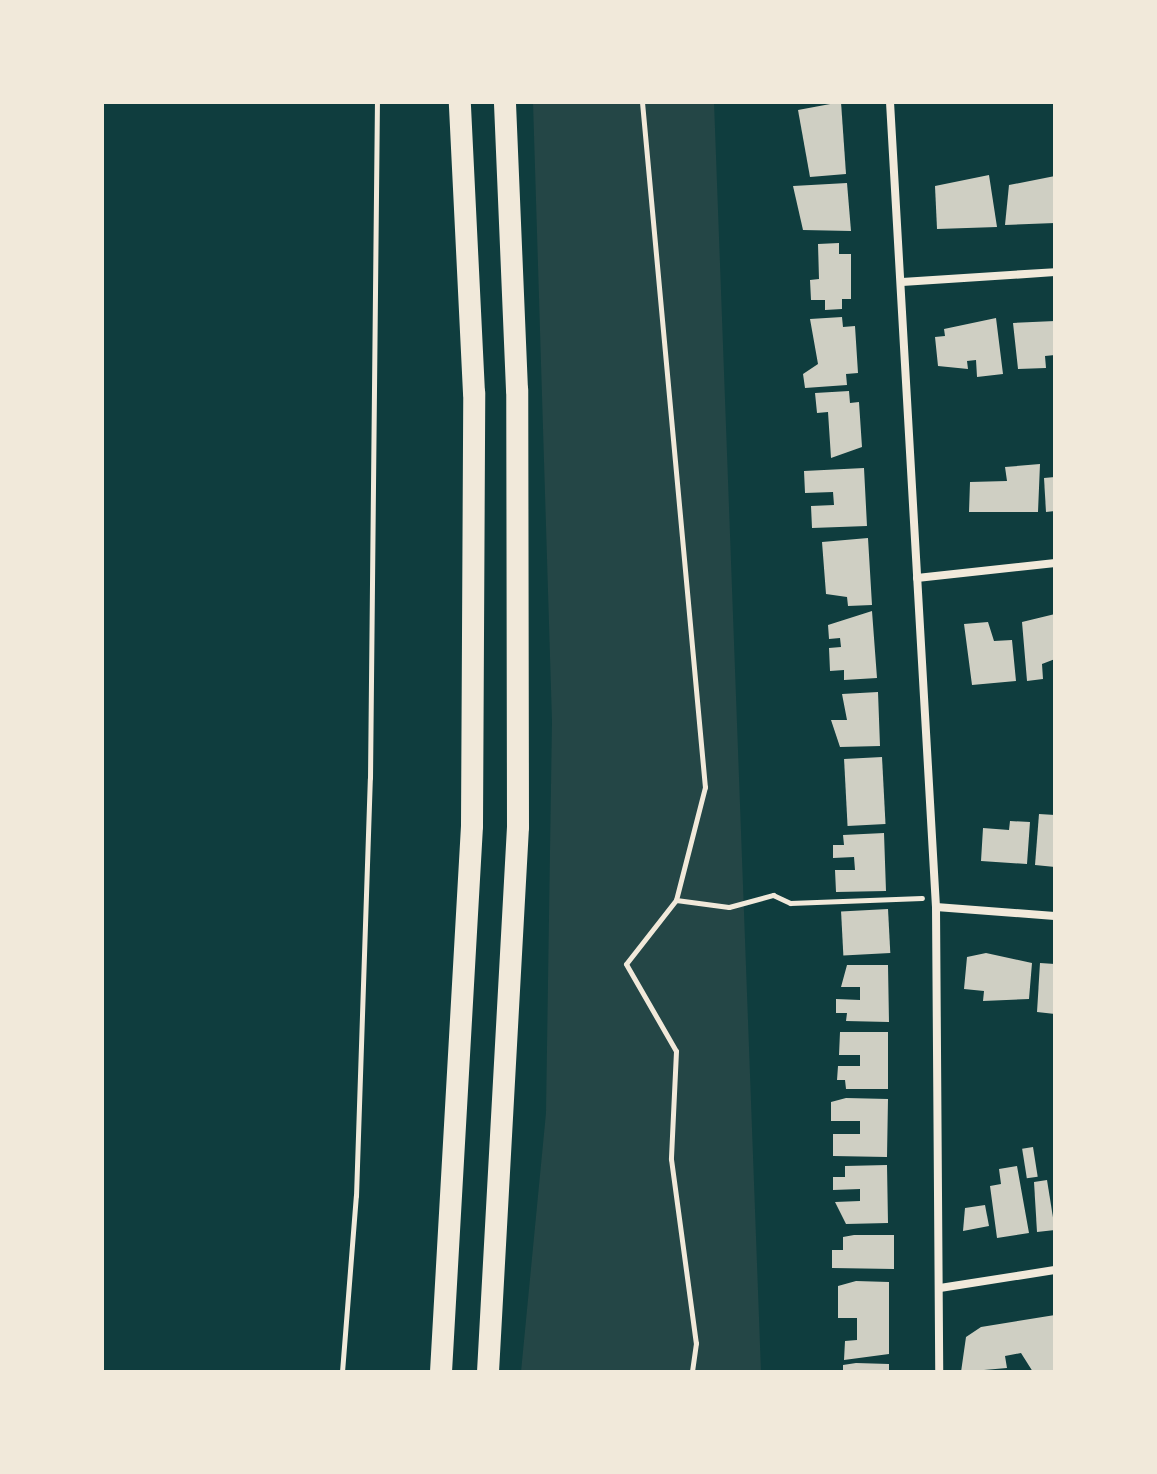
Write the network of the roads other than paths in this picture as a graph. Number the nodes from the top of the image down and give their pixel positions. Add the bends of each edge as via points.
1 (460, 102) edge
2 (505, 102) edge
3 (890, 102) edge
4 (1055, 272) edge
5 (902, 282) junction
6 (1055, 563) edge
7 (917, 578) junction
8 (935, 902) junction
9 (1055, 916) edge
10 (1055, 1270) edge
11 (940, 1288) junction
12 (441, 1372) edge
13 (488, 1372) edge
14 (939, 1372) edge

1 - 12 highway via 474,393 472,826
2 - 13 highway via 517,390 518,827
3 - 5 street
4 - 5 street
5 - 7 street
6 - 7 street
7 - 8 street
8 - 9 street
8 - 11 street
10 - 11 street
11 - 14 street

